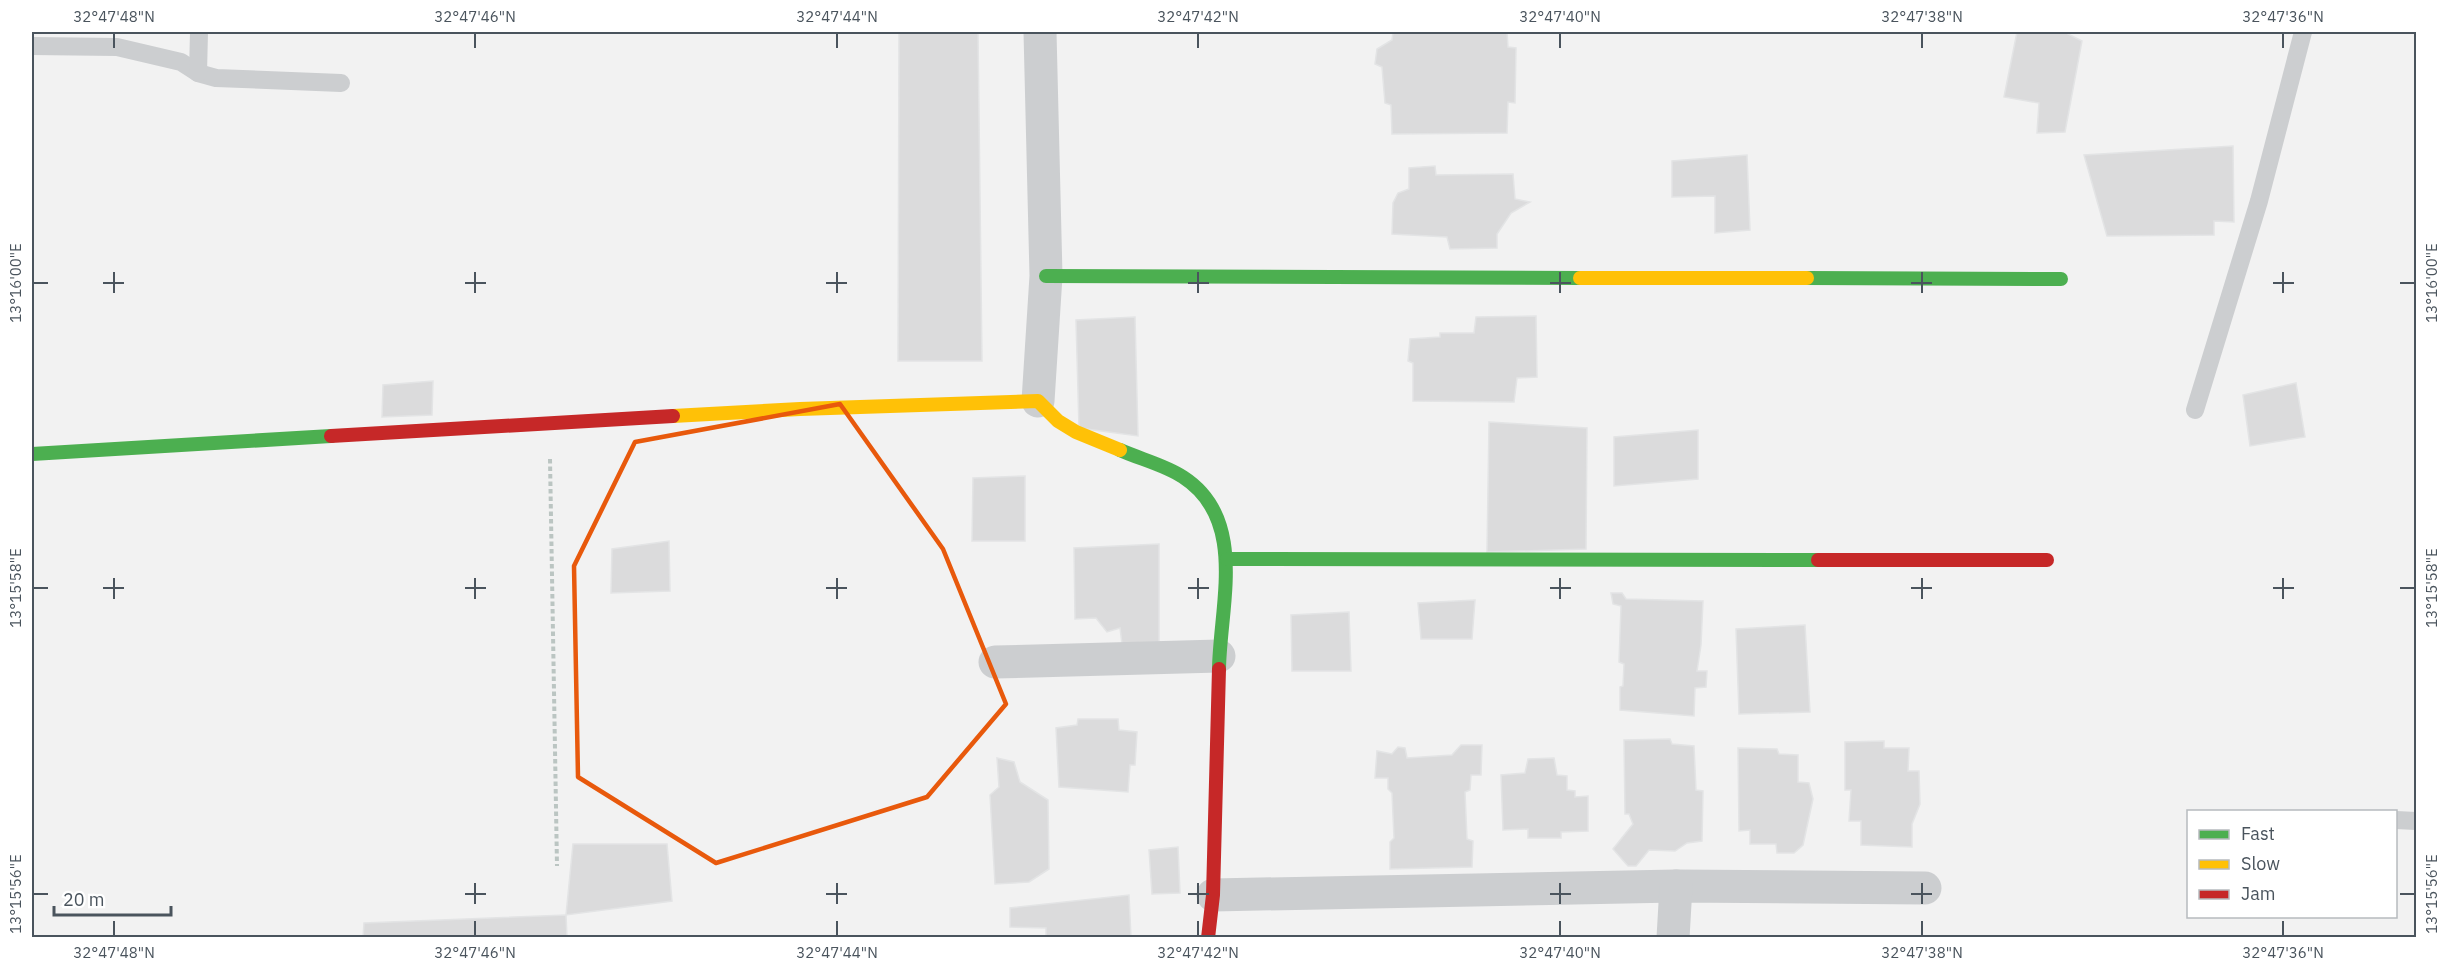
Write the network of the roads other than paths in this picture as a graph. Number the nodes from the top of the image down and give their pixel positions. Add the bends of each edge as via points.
1 (199, 32) edge
2 (1040, 32) edge
3 (2303, 32) edge
4 (32, 46) edge
5 (198, 73) junction
6 (341, 83) dead end
7 (1046, 276) junction
8 (2061, 279) dead end
9 (1038, 401) junction
10 (2195, 410) dead end
11 (32, 454) edge
12 (1227, 559) junction
13 (2047, 560) dead end
14 (1219, 656) junction
15 (995, 662) dead end
16 (2397, 820) edge
17 (2416, 821) edge
18 (1676, 886) junction
19 (1925, 888) dead end
20 (1213, 895) junction
21 (1208, 938) edge
22 (1673, 938) edge

1 - 5 lane
2 - 7 street
3 - 10 lane via 2259,201
4 - 5 lane via 117,47 181,62
5 - 6 lane via 216,78
7 - 8 street
7 - 9 street
9 - 11 street via 857,406
9 - 12 street via 1076,432 1182,476 1205,494 1221,526
12 - 13 street
12 - 14 street
14 - 15 street
14 - 20 street
16 - 17 lane
18 - 19 street
18 - 20 street
18 - 22 street
20 - 21 street

